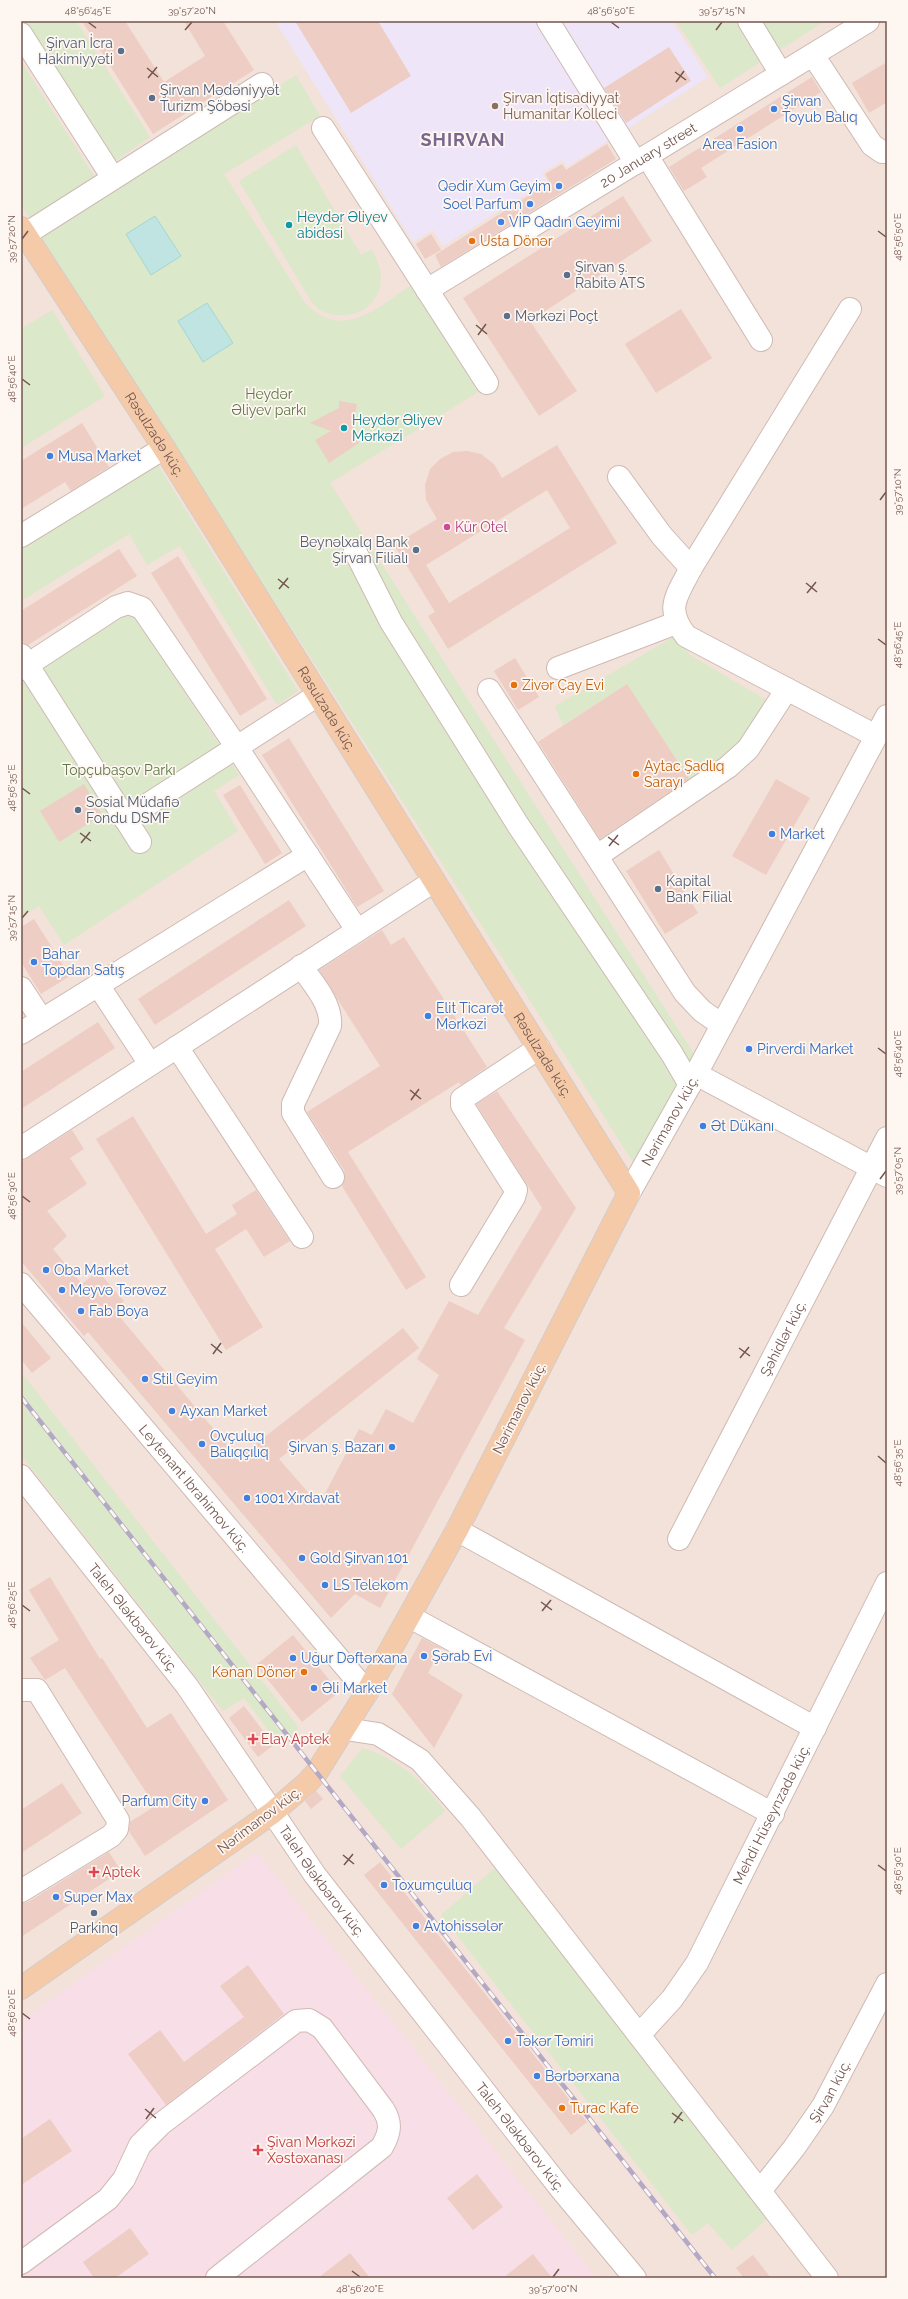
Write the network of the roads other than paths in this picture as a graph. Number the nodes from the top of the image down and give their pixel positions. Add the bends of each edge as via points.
1 (548, 21) edge
2 (749, 21) edge
3 (868, 21) edge
4 (21, 34) edge
5 (813, 55) junction
6 (781, 74) junction
7 (262, 84) dead end
8 (323, 128) dead end
9 (887, 152) edge
10 (641, 160) junction
11 (113, 178) junction
12 (22, 233) edge
13 (427, 290) junction
14 (850, 309) dead end
15 (761, 340) dead end
16 (487, 383) dead end
17 (164, 448) junction
18 (619, 477) dead end
19 (21, 536) edge
20 (355, 551) dead end
21 (690, 568) junction
22 (676, 623) junction
23 (23, 663) edge
24 (558, 668) dead end
25 (787, 689) junction
26 (489, 690) dead end
27 (318, 695) junction
28 (887, 716) edge
29 (876, 736) junction
30 (236, 746) junction
31 (125, 818) junction
32 (140, 842) dead end
33 (308, 855) junction
34 (597, 856) junction
35 (434, 881) junction
36 (357, 930) junction
37 (301, 966) junction
38 (98, 985) junction
39 (21, 988) edge
40 (42, 1020) junction
41 (722, 1025) junction
42 (21, 1033) edge
43 (177, 1047) junction
44 (539, 1048) junction
45 (150, 1064) junction
46 (693, 1080) junction
47 (887, 1138) edge
48 (21, 1148) edge
49 (879, 1172) edge
50 (333, 1177) dead end
51 (629, 1192) junction
52 (302, 1237) dead end
53 (21, 1284) edge
54 (461, 1285) dead end
55 (21, 1476) edge
56 (457, 1530) junction
57 (679, 1539) dead end
58 (887, 1583) edge
59 (410, 1617) junction
60 (21, 1690) edge
61 (367, 1692) junction
62 (815, 1728) junction
63 (346, 1729) junction
64 (272, 1813) junction
65 (773, 1814) junction
66 (21, 1891) edge
67 (887, 1984) edge
68 (21, 1987) edge
69 (639, 2035) junction
70 (760, 2191) junction
71 (21, 2263) edge
72 (217, 2278) edge
73 (635, 2278) edge
74 (827, 2278) edge

1 - 10 street
2 - 6 street
3 - 5 street, 20 January street
4 - 11 street
5 - 6 street, 20 January street
5 - 9 street via 872,145 882,152
6 - 10 street, 20 January street
7 - 11 street
8 - 13 street
10 - 13 street, 20 January street
10 - 15 street
11 - 12 street
12 - 17 main road, Rəsulzadə küç.
13 - 16 street
14 - 21 street
17 - 19 street
17 - 27 main road, Rəsulzadə küç.
18 - 21 street via 662,536
20 - 46 street via 391,622 518,825 672,1054
21 - 22 street via 673,607
22 - 24 street
22 - 25 street via 686,636
23 - 30 street via 116,607 128,603 142,608
23 - 31 street
25 - 29 street
25 - 34 street via 748,749 728,767
26 - 34 street
27 - 30 street
27 - 35 main road, Rəsulzadə küç.
28 - 29 street, Nərimanov küç.
29 - 41 street, Nərimanov küç.
30 - 31 street
30 - 33 street
31 - 32 street
33 - 36 street
33 - 38 street
34 - 41 street via 685,993 702,1011
35 - 36 street
35 - 44 main road, Rəsulzadə küç.
36 - 37 street
37 - 43 street
37 - 50 street via 329,1008 331,1016 330,1026 293,1104 293,1113
38 - 40 street
38 - 45 street
39 - 40 street
40 - 42 street
41 - 46 street, Nərimanov küç.
43 - 45 street
43 - 52 street
44 - 51 main road, Rəsulzadə küç.
44 - 54 street via 462,1099 462,1105 516,1190
45 - 48 street
46 - 49 street
46 - 51 street, Nərimanov küç.
47 - 49 street, Şəhidlər küç.
49 - 57 street, Şəhidlər küç.
51 - 56 main road, Nərimanov küç.
53 - 61 street, Leytenant Ibrahimov küç.
55 - 64 street, Taleh Ələkbərov küç. via 187,1686
56 - 59 main road, Nərimanov küç.
56 - 62 street
58 - 62 street, Mehdi Hüseynzadə küç.
59 - 61 main road, Nərimanov küç.
59 - 65 street
60 - 66 street via 37,1690 118,1820 117,1829 111,1836
61 - 63 main road, Nərimanov küç.
62 - 65 street, Mehdi Hüseynzadə küç.
63 - 64 main road, Nərimanov küç. via 318,1772
63 - 69 street via 378,1734 420,1760 471,1818
64 - 68 main road, Nərimanov küç.
64 - 73 street, Taleh Ələkbərov küç. via 320,1882 561,2189
65 - 69 street, Mehdi Hüseynzadə küç. via 697,1963 672,1999
67 - 70 street, Şirvan küç. via 823,2106
69 - 70 street
70 - 74 street
71 - 72 street via 108,2199 124,2179 140,2145 161,2124 296,2021 309,2020 322,2028 383,2109 390,2120 389,2135 382,2147

